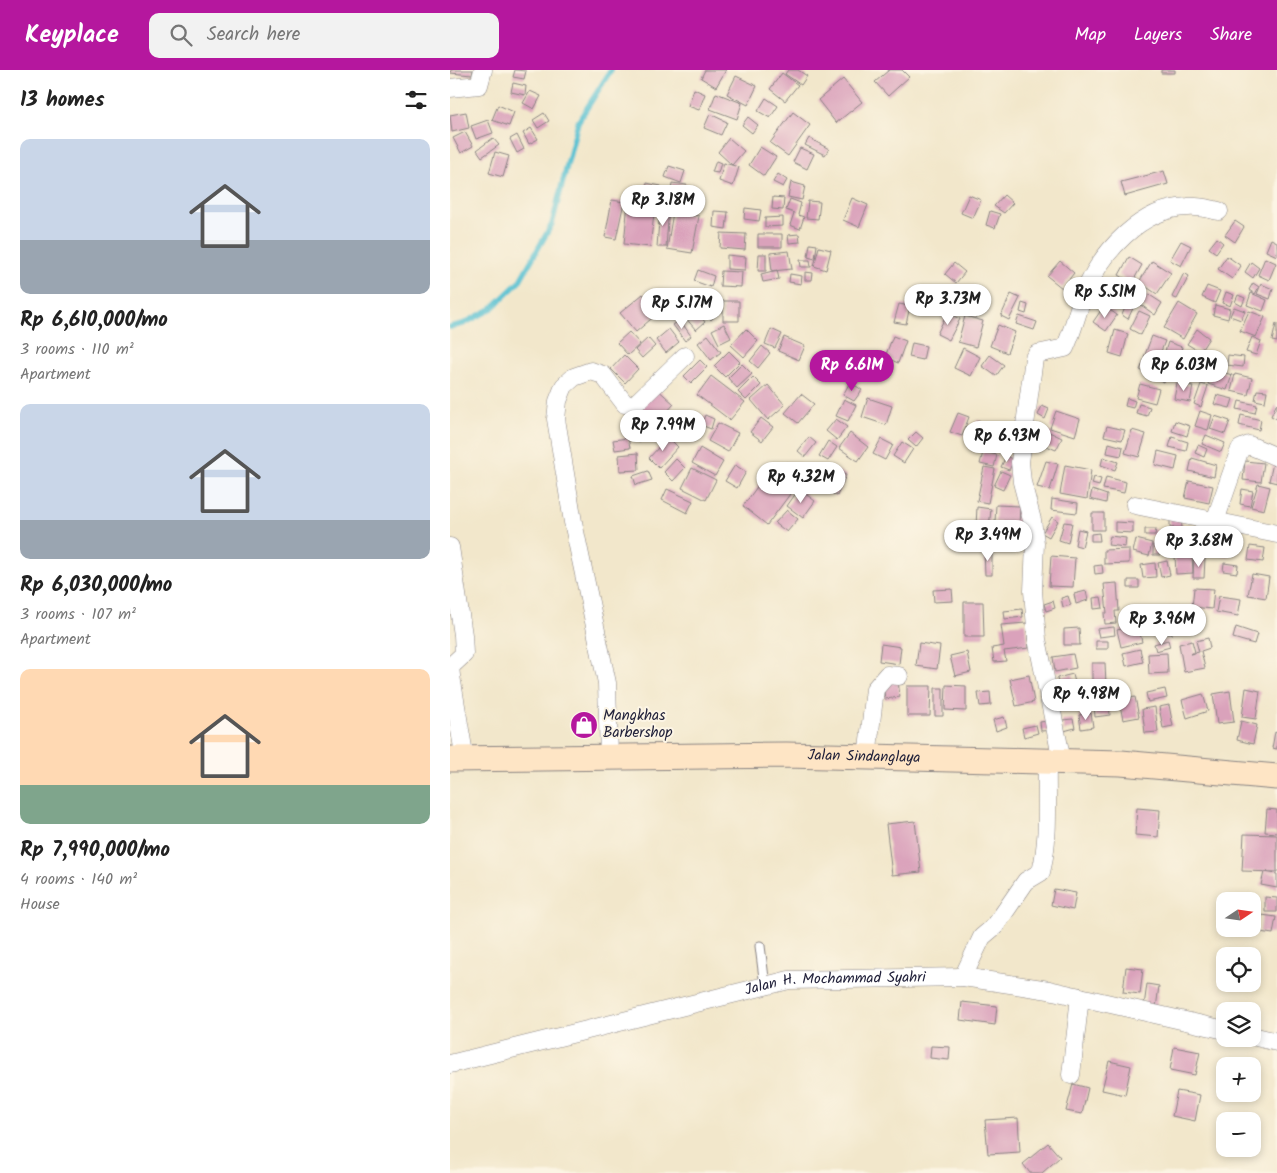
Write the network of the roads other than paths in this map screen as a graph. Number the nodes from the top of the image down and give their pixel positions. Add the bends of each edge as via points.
1 (482, 70) edge
2 (450, 88) edge
3 (1219, 211) dead end
4 (685, 356) dead end
5 (1277, 457) edge
6 (1135, 505) dead end
7 (1215, 521) junction
8 (1277, 534) edge
9 (450, 547) edge
10 (899, 676) dead end
11 (867, 757) junction
12 (609, 758) junction
13 (457, 759) edge
14 (1054, 761) junction
15 (1277, 777) edge
16 (760, 946) dead end
17 (963, 977) junction
18 (766, 986) junction
19 (1080, 996) junction
20 (1216, 1028) edge
21 (1261, 1038) edge
22 (1277, 1042) edge
23 (450, 1064) edge
24 (1070, 1075) dead end

1 - 2 street via 479,85
3 - 14 street via 1189,206 1168,210 1144,221 1109,249 1085,293 1065,348 1037,354 1034,358 1020,462 1035,543 1033,591 1037,639
4 - 12 street via 633,406 625,404 604,375 591,371 574,377 564,386 558,401 556,419 573,522 607,683
5 - 7 street via 1249,445 1240,449
6 - 7 street
7 - 8 street
9 - 13 street via 464,654 450,667
10 - 11 street via 887,675 875,689
11 - 12 street, Jalan Sindanglaya
11 - 14 street, Jalan Sindanglaya
12 - 13 street, Jalan Sindanglaya
14 - 15 street, Jalan Sindanglaya via 1121,763
14 - 17 street via 1045,855 1040,872 1026,881 995,926 982,937
16 - 18 lane
17 - 18 street, Jalan H. Mochammad Syahri via 788,980
17 - 19 street, Jalan H. Mochammad Syahri
18 - 23 street, Jalan H. Mochammad Syahri
19 - 20 street, Jalan H. Mochammad Syahri
19 - 24 street
21 - 22 street

